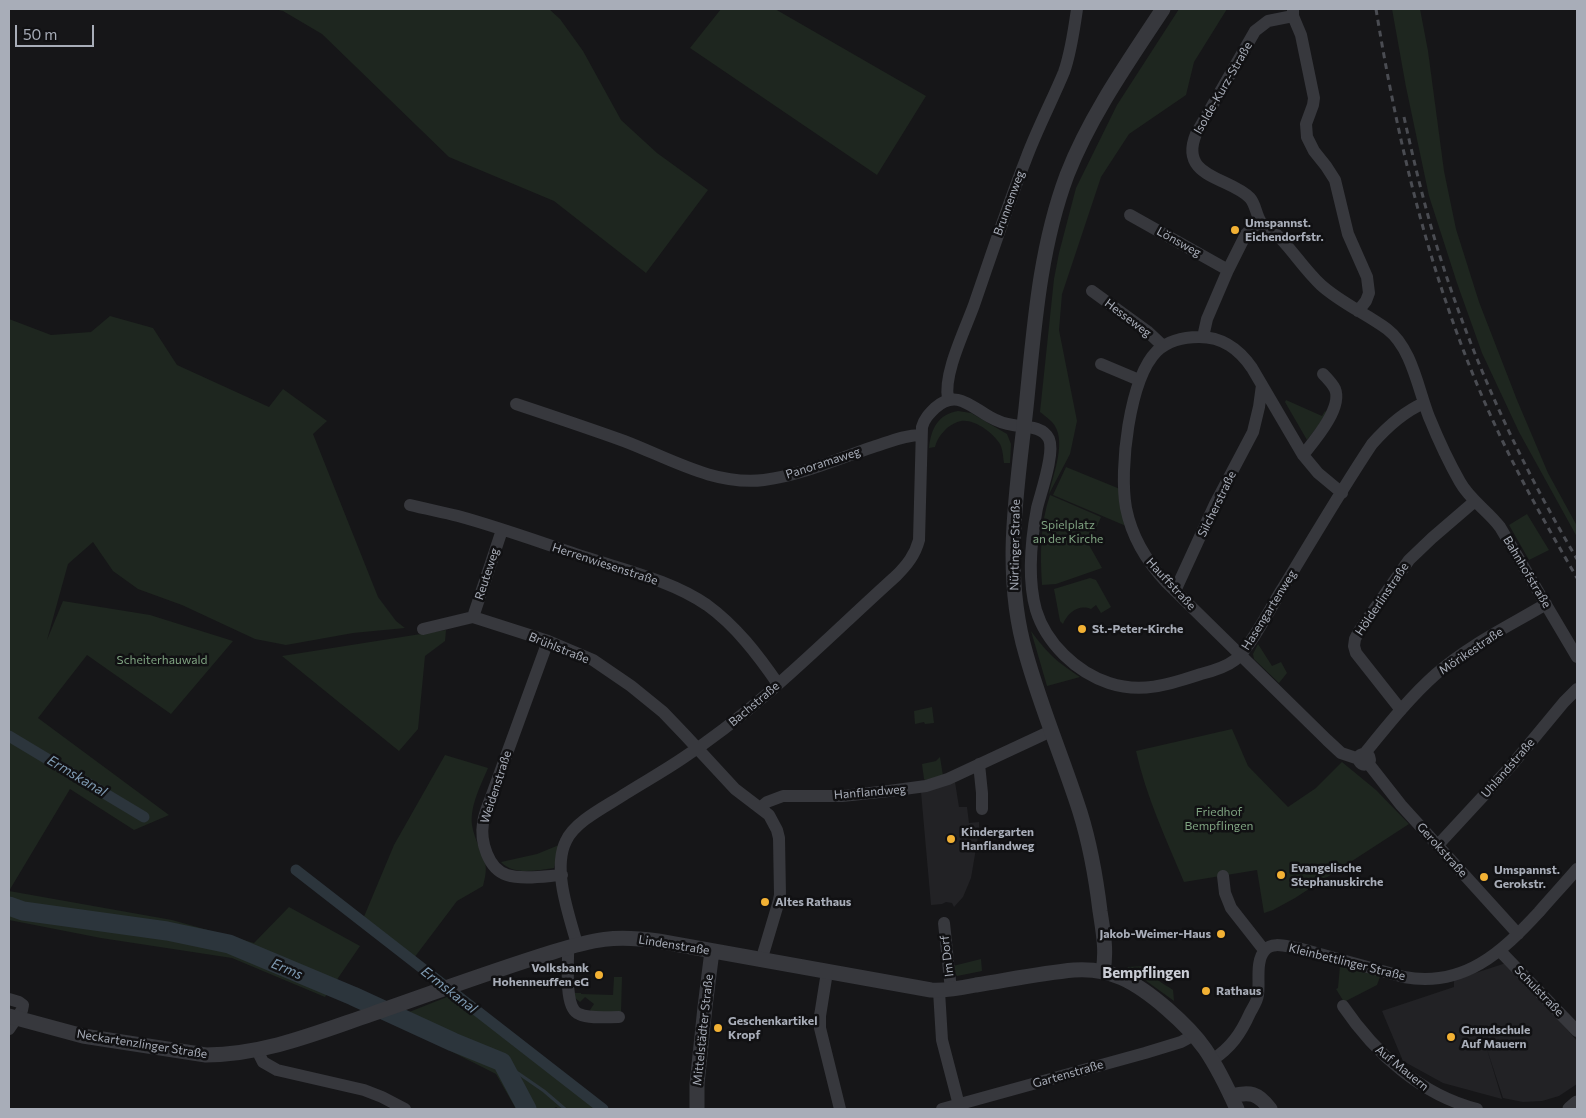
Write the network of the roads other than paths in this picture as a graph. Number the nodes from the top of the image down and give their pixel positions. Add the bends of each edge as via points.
1 (1077, 9) edge
2 (1163, 9) edge
3 (1293, 12) edge
4 (1130, 215) dead end
5 (1261, 222) junction
6 (1228, 270) junction
7 (1092, 291) dead end
8 (1358, 312) junction
9 (1203, 337) junction
10 (1163, 346) junction
11 (1100, 364) dead end
12 (1323, 374) dead end
13 (1139, 380) junction
14 (1262, 385) junction
15 (948, 399) junction
16 (1424, 403) junction
17 (516, 404) dead end
18 (1280, 416) junction
19 (1257, 418) junction
20 (1024, 427) junction
21 (921, 435) junction
22 (1303, 455) junction
23 (1342, 493) junction
24 (1471, 497) junction
25 (418, 514) dead end
26 (502, 530) junction
27 (1175, 591) junction
28 (1546, 604) junction
29 (473, 617) junction
30 (424, 630) dead end
31 (548, 641) junction
32 (1240, 655) junction
33 (1577, 657) edge
34 (778, 684) junction
35 (1577, 689) edge
36 (1401, 710) junction
37 (1051, 731) junction
38 (697, 748) junction
39 (1364, 758) junction
40 (979, 764) junction
41 (760, 808) junction
42 (982, 809) dead end
43 (1438, 845) junction
44 (1577, 869) edge
45 (562, 875) junction
46 (1223, 876) dead end
47 (944, 923) dead end
48 (1518, 934) junction
49 (572, 946) junction
50 (1264, 950) junction
51 (712, 951) junction
52 (1500, 951) junction
53 (761, 960) junction
54 (1103, 971) junction
55 (827, 972) junction
56 (945, 990) junction
57 (9, 999) edge
58 (1343, 1006) dead end
59 (618, 1017) dead end
60 (11, 1021) edge
61 (1577, 1031) edge
62 (1194, 1035) junction
63 (257, 1050) junction
64 (1212, 1060) junction
65 (1234, 1102) edge
66 (1577, 1103) edge
67 (960, 1107) edge
68 (405, 1109) edge
69 (697, 1109) edge
70 (840, 1109) edge
71 (942, 1109) edge
72 (1270, 1109) edge
73 (1477, 1109) edge
74 (1570, 1109) edge

1 - 15 street, Brunnenweg via 1064,72 1000,224 952,366 947,385
2 - 20 street, Nürtinger Straße via 1124,68 1067,175 1051,228 1038,298
3 - 5 street, Isolde-Kurz-Straße via 1268,21 1256,31 1193,142 1193,155 1200,168 1249,197
3 - 8 street via 1313,92 1313,105 1306,124 1307,137 1335,180 1348,234 1368,276 1369,293
4 - 6 street, Lönsweg
5 - 6 street via 1246,234
5 - 8 street, Isolde-Kurz-Straße via 1282,240 1321,285
6 - 9 street via 1207,319
7 - 10 street, Hesseweg
8 - 16 street, Isolde-Kurz-Straße via 1388,330 1397,340 1414,372
9 - 10 street, Hauffstraße via 1184,338
9 - 14 street, Hauffstraße via 1222,341 1237,350
10 - 13 street, Hauffstraße via 1148,362
11 - 13 street
12 - 22 street via 1335,389 1336,402 1325,425
13 - 27 street, Hauffstraße via 1126,442 1125,502 1141,550
14 - 18 street, Hauffstraße
14 - 19 street, Silcherstraße
15 - 20 street via 960,400 1003,423
15 - 21 street via 927,415
16 - 23 street, Hasengartenweg via 1412,408 1380,435
16 - 24 street, Isolde-Kurz-Straße via 1443,450
17 - 21 street, Panoramaweg via 617,438 700,472 736,480 756,481 794,474 897,439
18 - 19 street
18 - 22 street, Hauffstraße
19 - 27 street, Silcherstraße via 1248,444 1215,504
20 - 32 street, Hasengartenweg via 1042,431 1050,442 1034,530 1032,586 1040,624 1059,650 1096,677 1116,685 1137,688 1160,687 1184,680 1223,667
20 - 37 street, Nürtinger Straße via 1014,527 1013,591 1025,650
21 - 34 street, Bachstraße via 920,529 914,555 896,576
22 - 23 street, Hauffstraße
23 - 32 street, Hasengartenweg
24 - 28 street, Bahnhofstraße via 1500,527
24 - 36 street, Hölderlinstraße via 1409,560 1355,639 1356,653
25 - 26 street, Herrenwiesenstraße via 410,505
26 - 29 street, Reuteweg
26 - 34 street, Herrenwiesenstraße via 685,592 728,623
27 - 32 street, Hauffstraße
28 - 33 street, Bahnhofstraße
28 - 36 street, Mörikestraße via 1460,655
29 - 30 street
29 - 31 street, Brühlstraße
31 - 38 street, Brühlstraße via 593,660 631,686
31 - 45 street, Weidenstraße via 495,785 482,832 486,850 501,873 518,877
32 - 39 street, Gerokstraße via 1341,753
34 - 38 street, Bachstraße
35 - 43 street, Uhlandstraße
36 - 39 street, Mörikestraße
37 - 40 street, Hanflandweg
37 - 54 street, Nürtinger Straße via 1080,812 1091,855 1100,907
38 - 41 street, Brühlstraße via 735,790
38 - 45 street, Bachstraße via 571,832 562,852
39 - 43 street, Gerokstraße
40 - 41 street, Hanflandweg via 926,786 842,796 783,796
40 - 42 street
41 - 53 street, Brühlstraße via 769,815 777,830 780,895
43 - 48 street, Gerokstraße
44 - 48 street, Kleinbettlinger Straße
45 - 49 street, Bachstraße
46 - 50 street via 1230,908
47 - 56 street, Im Dorf
48 - 52 street, Kleinbettlinger Straße
49 - 51 street, Lindenstraße via 627,938
49 - 59 street, Bachstraße via 568,996 573,1009 583,1016
49 - 63 street, Lindenstraße via 291,1042
50 - 52 street, Kleinbettlinger Straße via 1274,945 1298,948 1417,979 1452,975
50 - 64 street via 1260,961 1258,996 1252,1010 1234,1042
51 - 53 street, Lindenstraße
51 - 69 street, Mittelstädter Straße
52 - 61 street, Schulstraße
53 - 55 street, Lindenstraße
54 - 56 street, Lindenstraße via 1070,970
54 - 62 street via 1144,992
55 - 56 street, Lindenstraße via 911,988
55 - 70 street via 820,1028
56 - 67 street, Im Dorf via 942,1040
57 - 60 street, Neckartenzlinger Straße via 23,1006
58 - 73 street, Auf Mauern via 1369,1040 1417,1083 1446,1099
60 - 63 street, Neckartenzlinger Straße via 206,1055
62 - 64 street
62 - 67 street, Gartenstraße via 1181,1042
63 - 68 street via 262,1062 277,1070 364,1090
64 - 65 street
65 - 72 street via 1242,1093 1255,1095
66 - 74 street
67 - 71 street, Gartenstraße

